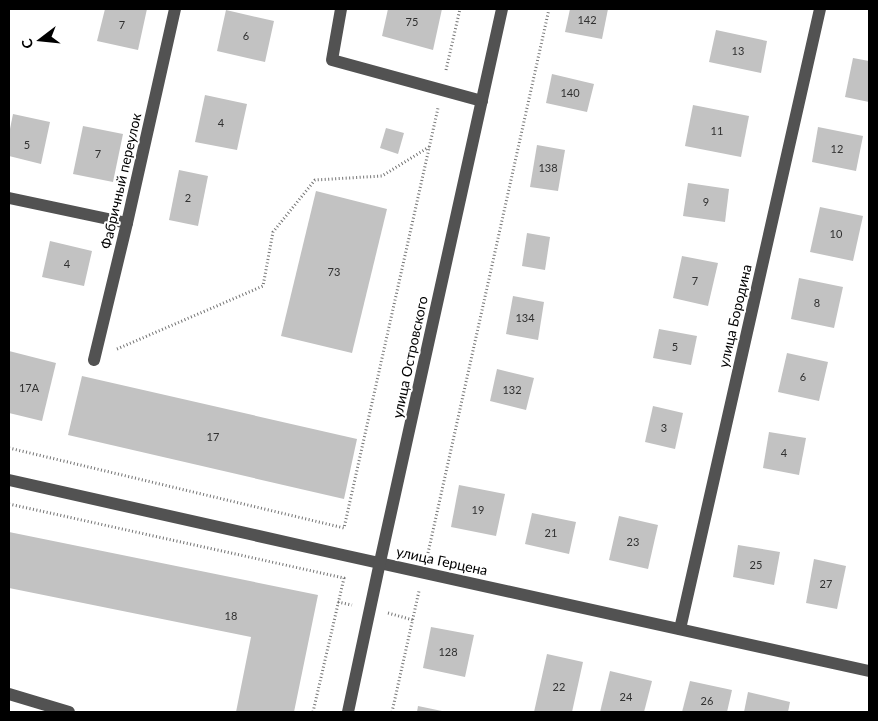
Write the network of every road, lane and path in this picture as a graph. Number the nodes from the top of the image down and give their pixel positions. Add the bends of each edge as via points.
1 (175, 9) edge
2 (341, 9) edge
3 (460, 9) edge
4 (502, 9) edge
5 (549, 9) edge
6 (820, 9) edge
7 (442, 90) junction
8 (482, 101) junction
9 (429, 146) junction
10 (9, 198) edge
11 (127, 223) junction
12 (94, 360) joint
13 (9, 448) edge
14 (9, 480) edge
15 (9, 504) edge
16 (380, 562) junction
17 (424, 572) junction
18 (680, 629) junction
19 (869, 671) edge
20 (9, 694) edge
21 (69, 712) edge
22 (313, 712) edge
23 (348, 712) edge
24 (392, 712) edge

1 - 11 street, Фабричный переулок
2 - 7 street via 332,60
3 - 7 path
4 - 8 street, улица Островского
5 - 17 path
6 - 18 street, улица Бородина
7 - 8 street
7 - 9 path
8 - 16 street, улица Островского
9 - 12 path via 382,176 315,180 273,232 264,286
9 - 13 path via 344,528
10 - 11 street
11 - 12 street, Фабричный переулок
14 - 16 street, улица Герцена
15 - 22 path via 344,578
16 - 17 street, улица Герцена
16 - 23 street, улица Островского
17 - 18 street, улица Герцена
17 - 24 path
18 - 19 street, улица Герцена
20 - 21 street

